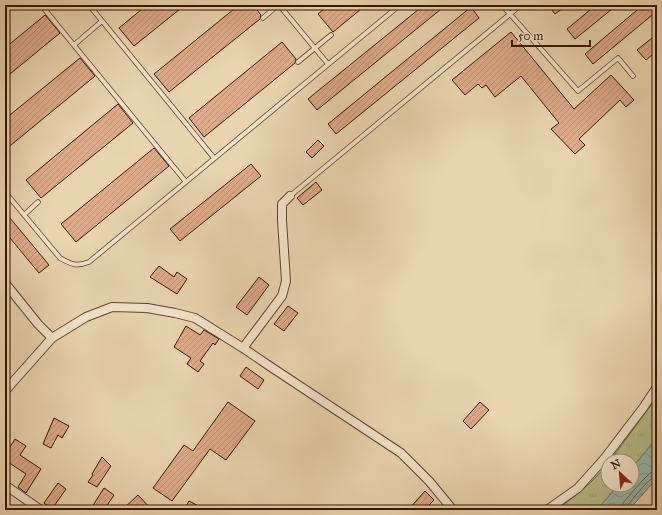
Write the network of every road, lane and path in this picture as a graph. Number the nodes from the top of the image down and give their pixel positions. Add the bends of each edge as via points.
1 (41, 5) edge
2 (89, 5) edge
3 (279, 5) edge
4 (400, 5) edge
5 (502, 5) edge
6 (522, 5) edge
7 (510, 14) junction
8 (263, 18) dead end
9 (102, 21) junction
10 (331, 35) dead end
11 (74, 45) junction
12 (314, 48) junction
13 (298, 62) dead end
14 (328, 64) junction
15 (633, 76) dead end
16 (214, 158) junction
17 (186, 182) junction
18 (5, 192) edge
19 (290, 196) joint
20 (38, 202) dead end
21 (24, 215) junction
22 (5, 283) edge
23 (52, 338) junction
24 (243, 348) junction
25 (657, 387) edge
26 (5, 391) edge
27 (5, 485) edge
28 (41, 510) edge
29 (453, 510) edge
30 (548, 510) edge

1 - 11 lane
2 - 9 lane
3 - 8 lane
3 - 12 lane
4 - 14 lane
5 - 7 lane
6 - 7 lane
7 - 15 lane via 578,91 618,58
7 - 19 lane
9 - 11 lane
9 - 16 lane
10 - 12 lane
11 - 17 lane
12 - 13 lane
12 - 14 lane
14 - 16 lane
16 - 17 lane
17 - 21 lane via 102,252 80,266 60,258
18 - 21 lane
19 - 24 street via 282,204 286,281 282,296
20 - 21 lane
22 - 23 street
23 - 24 street via 86,317 112,307 147,308 195,318
23 - 26 street
24 - 29 street via 401,453
25 - 30 street via 604,459 578,488
27 - 28 street

